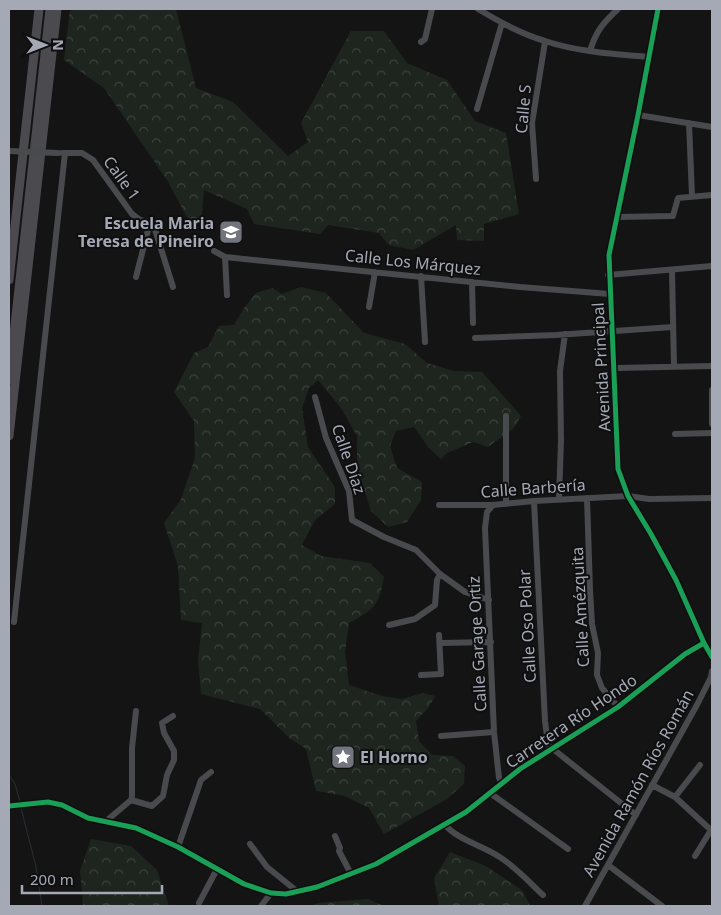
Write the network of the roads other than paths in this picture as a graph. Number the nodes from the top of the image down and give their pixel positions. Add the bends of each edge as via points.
1 (34, 9) edge
2 (39, 9) edge
3 (48, 9) edge
4 (57, 9) edge
5 (432, 9) edge
6 (478, 9) edge
7 (618, 9) edge
8 (658, 9) edge
9 (502, 23) junction
10 (421, 42) dead end
11 (545, 42) junction
12 (590, 51) junction
13 (649, 57) junction
14 (32, 75) junction
15 (477, 109) dead end
16 (638, 115) junction
17 (689, 123) junction
18 (712, 127) edge
19 (9, 151) edge
20 (62, 153) junction
21 (536, 179) dead end
22 (712, 195) edge
23 (692, 196) junction
24 (617, 217) junction
25 (153, 223) junction
26 (214, 251) dead end
27 (225, 257) junction
28 (712, 266) edge
29 (672, 270) junction
30 (375, 272) junction
31 (608, 275) junction
32 (421, 276) junction
33 (136, 277) dead end
34 (9, 280) edge
35 (472, 282) junction
36 (173, 287) dead end
37 (610, 294) junction
38 (227, 296) dead end
39 (369, 308) dead end
40 (473, 323) dead end
41 (673, 326) junction
42 (613, 330) junction
43 (565, 334) junction
44 (474, 338) dead end
45 (425, 342) dead end
46 (9, 351) edge
47 (712, 366) edge
48 (674, 367) junction
49 (615, 368) junction
50 (9, 379) edge
51 (712, 390) edge
52 (315, 397) dead end
53 (506, 416) dead end
54 (712, 424) edge
55 (675, 434) dead end
56 (712, 434) edge
57 (9, 436) edge
58 (628, 496) junction
59 (587, 498) junction
60 (712, 498) edge
61 (559, 499) junction
62 (534, 501) junction
63 (506, 504) junction
64 (439, 505) dead end
65 (493, 505) junction
66 (440, 574) junction
67 (489, 600) junction
68 (14, 622) dead end
69 (389, 626) dead end
70 (439, 635) dead end
71 (491, 642) junction
72 (441, 643) junction
73 (704, 643) junction
74 (712, 657) edge
75 (712, 671) edge
76 (421, 675) dead end
77 (618, 707) junction
78 (136, 711) dead end
79 (173, 716) dead end
80 (494, 732) junction
81 (441, 736) dead end
82 (551, 749) junction
83 (700, 765) dead end
84 (211, 772) dead end
85 (502, 783) junction
86 (652, 784) junction
87 (490, 793) junction
88 (674, 797) junction
89 (131, 800) junction
90 (9, 806) edge
91 (636, 815) junction
92 (105, 822) junction
93 (444, 824) junction
94 (712, 831) edge
95 (335, 836) dead end
96 (250, 844) dead end
97 (178, 847) junction
98 (568, 849) dead end
99 (695, 856) dead end
100 (608, 865) junction
101 (217, 870) junction
102 (351, 874) junction
103 (298, 892) junction
104 (271, 893) junction
105 (543, 895) dead end
106 (200, 903) dead end
107 (261, 906) edge
108 (585, 906) edge
109 (662, 906) edge

1 - 14 highway via 30,48
2 - 14 highway
3 - 46 highway
3 - 50 highway
4 - 57 highway
5 - 10 street via 429,29
6 - 9 street
7 - 12 street via 600,27
8 - 13 street, Avenida Principal
9 - 11 street
9 - 15 street
11 - 12 street
11 - 21 street, Calle S via 532,123
12 - 13 street
13 - 16 street, Avenida Principal
14 - 34 highway
16 - 17 street
16 - 24 street, Avenida Principal
17 - 18 street
17 - 23 street
19 - 20 street, Calle 1, bridge
20 - 25 street, Calle 1 via 82,152 94,160 132,214
20 - 68 street
22 - 23 street
23 - 24 street via 678,198 673,216
24 - 31 street, Avenida Principal
25 - 33 street via 149,226
25 - 36 street
26 - 27 street, Calle Los Márquez
27 - 30 street, Calle Los Márquez
27 - 38 street
28 - 29 street
29 - 31 street
29 - 41 street
30 - 32 street, Calle Los Márquez
30 - 39 street
31 - 37 street, Avenida Principal
32 - 35 street, Calle Los Márquez
32 - 45 street
35 - 37 street, Calle Los Márquez
35 - 40 street
37 - 42 street, Avenida Principal
41 - 42 street
41 - 48 street
42 - 43 street
42 - 49 street, Avenida Principal
43 - 44 street
43 - 61 street via 560,371
47 - 48 street
48 - 49 street
49 - 58 street, Avenida Principal via 618,469
51 - 54 street
52 - 66 street, Calle Díaz via 326,438 349,491 352,520 416,550
53 - 63 street
55 - 56 street
58 - 59 street, Calle Barbería
58 - 60 street, Calle Barbería
58 - 73 street, Avenida Principal via 676,580
59 - 61 street, Calle Barbería
59 - 77 street, Calle Amézquita via 597,675 602,688
61 - 62 street, Calle Barbería
62 - 63 street, Calle Barbería
62 - 82 street, Calle Oso Polar via 545,721
63 - 65 street, Calle Barbería
64 - 65 street, Calle Barbería
65 - 67 street, Calle Garage Ortiz via 486,512 485,528
66 - 67 street, Calle Díaz via 465,592
66 - 69 street via 435,605 415,619
67 - 71 street, Calle Garage Ortiz
70 - 72 street
71 - 72 street
71 - 80 street, Calle Garage Ortiz
72 - 76 street via 441,674
73 - 74 street, Avenida Principal
73 - 77 street, Carretera Río Hondo via 685,654
75 - 86 street, Avenida Ramón Ríos Román via 698,703
77 - 82 street, Carretera Río Hondo
78 - 89 street
79 - 89 street via 162,723 174,751 163,796 152,806
80 - 81 street
80 - 85 street, Calle Garage Ortiz
82 - 85 street, Carretera Río Hondo
82 - 91 street
83 - 88 street
84 - 97 street via 201,780
85 - 87 street, Carretera Río Hondo
86 - 88 street
86 - 91 street, Avenida Ramón Ríos Román
87 - 93 street, Carretera Río Hondo
87 - 98 street
88 - 94 street
89 - 92 street
90 - 92 street, Carretera Río Hondo via 48,802
91 - 100 street, Avenida Ramón Ríos Román
92 - 97 street, Carretera Río Hondo via 136,828
93 - 102 street, Carretera Río Hondo via 376,864
93 - 105 street via 451,832 499,856
94 - 99 street
95 - 102 street
96 - 103 street via 267,867
97 - 101 street, Carretera Río Hondo
100 - 108 street, Avenida Ramón Ríos Román
100 - 109 street
101 - 104 street, Carretera Río Hondo
101 - 106 street
102 - 103 street, Carretera Río Hondo
103 - 104 street, Carretera Río Hondo
104 - 107 street

